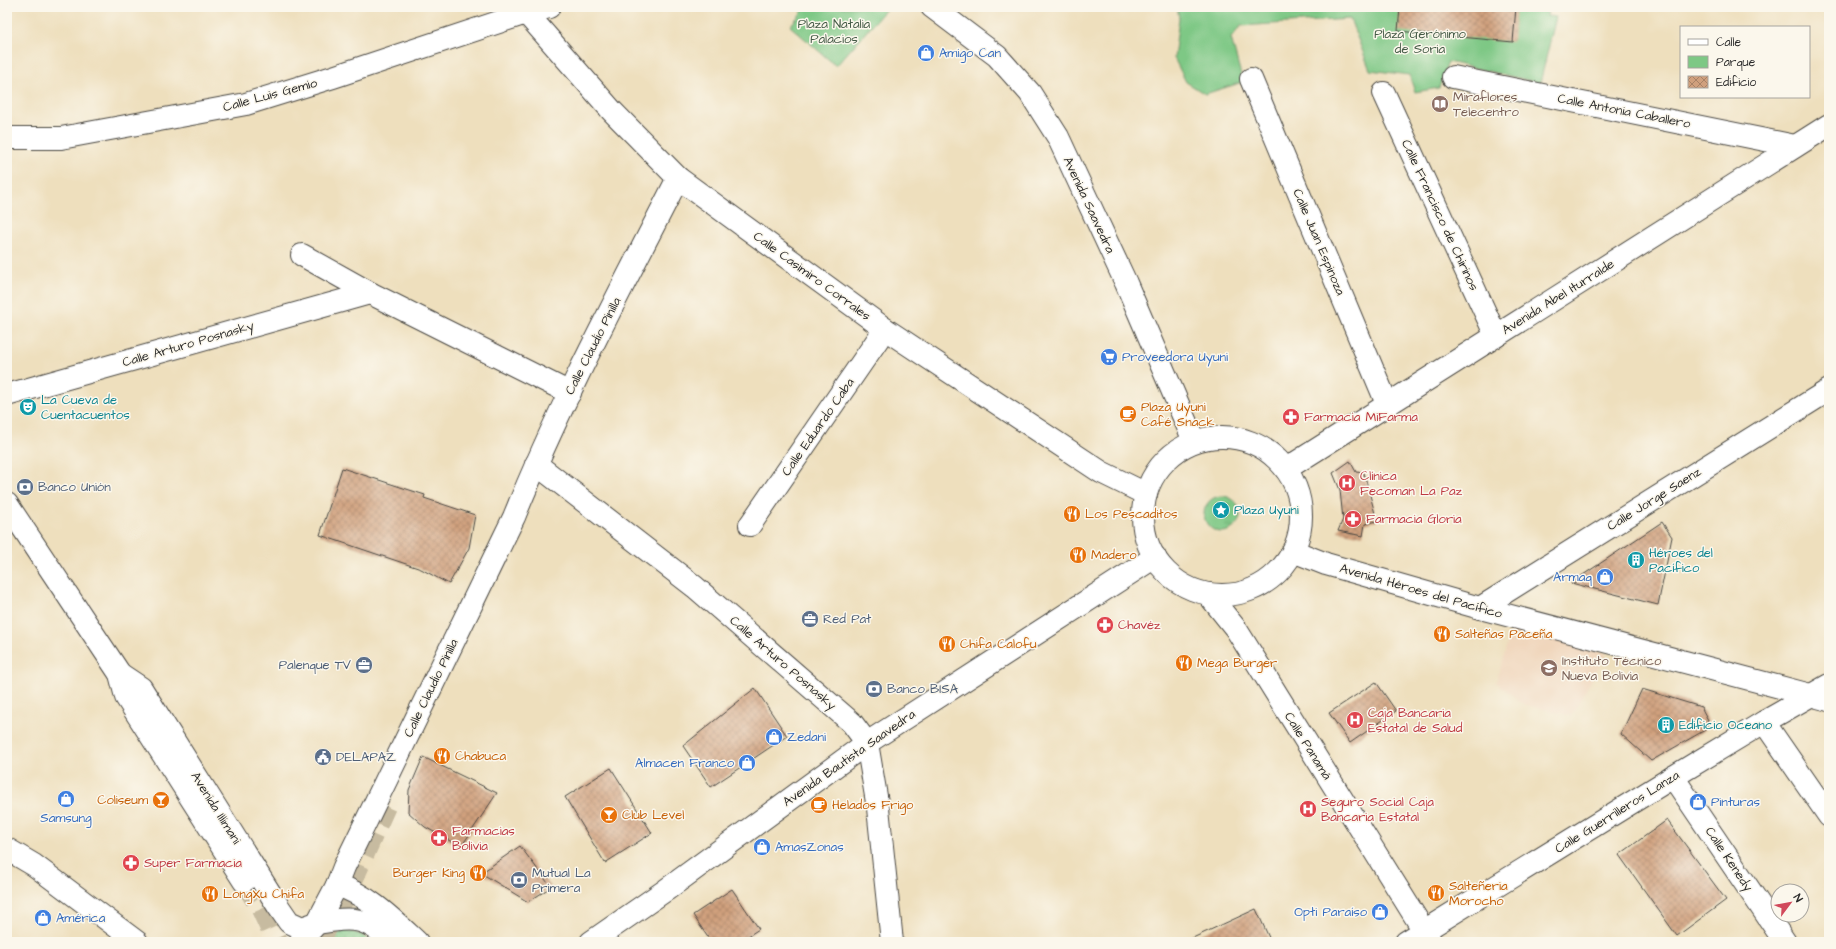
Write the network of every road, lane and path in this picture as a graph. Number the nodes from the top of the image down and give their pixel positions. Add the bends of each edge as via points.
1 (549, 7) edge
2 (932, 7) edge
3 (526, 9) edge
4 (1453, 77) dead end
5 (1251, 79) dead end
6 (1384, 93) dead end
7 (1829, 125) edge
8 (7, 138) edge
9 (1795, 146) junction
10 (678, 178) junction
11 (302, 255) dead end
12 (370, 293) junction
13 (886, 329) junction
14 (1496, 336) junction
15 (1829, 390) edge
16 (570, 393) junction
17 (7, 395) edge
18 (1388, 406) junction
19 (1194, 441) junction
20 (536, 464) junction
21 (1286, 469) junction
22 (1146, 494) junction
23 (7, 504) edge
24 (514, 517) junction
25 (750, 525) dead end
26 (506, 548) dead end
27 (1293, 551) junction
28 (1155, 557) junction
29 (1208, 594) junction
30 (1480, 608) junction
31 (120, 674) junction
32 (1824, 693) edge
33 (1764, 722) junction
34 (867, 743) junction
35 (1673, 777) junction
36 (1829, 816) edge
37 (7, 849) edge
38 (244, 881) tunnel mouth
39 (337, 885) junction
40 (666, 890) junction
41 (317, 923) junction
42 (114, 925) junction
43 (1420, 938) edge
44 (137, 942) edge
45 (153, 942) edge
46 (300, 942) edge
47 (393, 942) edge
48 (417, 942) edge
49 (591, 942) edge
50 (610, 942) edge
51 (892, 942) edge
52 (1785, 942) edge

1 - 3 street, Calle Luis Gemio
2 - 19 street, Avenida Saavedra via 997,56 1030,93 1058,137 1126,283
3 - 8 street, Calle Luis Gemio via 333,77 246,104 61,138
3 - 10 street, Calle Casimiro Corrales via 612,111
4 - 9 street, Calle Antonia Caballero
5 - 18 street, Calle Juan Espinoza
6 - 14 street, Calle Francisco de Chirinos
7 - 9 street, Avenida Abel Iturralde
9 - 14 street, Avenida Abel Iturralde
10 - 13 street, Calle Casimiro Corrales
10 - 16 street, Calle Claudio Pinilla
11 - 12 street
12 - 16 street
12 - 17 street, Calle Arturo Posnasky
13 - 22 street, Calle Casimiro Corrales via 1101,472
13 - 25 street, Calle Eduardo Caba
14 - 18 street, Avenida Abel Iturralde
15 - 30 street, Calle Jorge Saenz
16 - 20 street, Calle Claudio Pinilla
18 - 21 street, Avenida Abel Iturralde
19 - 21 street via 1218,436 1242,439 1265,449
19 - 22 street via 1177,450 1164,462 1152,477
20 - 24 street, Calle Claudio Pinilla
20 - 34 street, Calle Arturo Posnasky via 695,587 852,723
21 - 27 street via 1296,489 1301,511 1298,538
22 - 28 street via 1143,525 1147,542
23 - 31 street, Avenida Illimani
24 - 26 street, Calle Claudio Pinilla
24 - 39 street, Calle Claudio Pinilla
27 - 29 street via 1277,573 1254,588 1239,593
27 - 30 street, Avenida Héroes del Pacífico via 1326,564
28 - 29 street via 1167,572 1182,584
28 - 34 street, Avenida Bautista Saavedra
29 - 43 street, Calle Panamá via 1236,630
30 - 32 street, Avenida Héroes del Pacífico
31 - 38 street, Avenida Illimani via 126,697
31 - 41 street, Avenida Illimani via 142,688 289,922 302,928
32 - 33 street, Calle Guerrilleros Lanza
33 - 35 street, Calle Guerrilleros Lanza
33 - 36 street
34 - 40 street, Avenida Bautista Saavedra
34 - 51 street, Calle Arturo Posnasky via 878,808
35 - 43 street, Calle Guerrilleros Lanza
35 - 52 street, Calle Kenedy
37 - 42 street via 34,865
39 - 41 street, Calle Claudio Pinilla
39 - 48 street via 364,897 383,910
40 - 49 street, Avenida Bautista Saavedra
40 - 50 street via 656,912
41 - 46 street, Calle Claudio Pinilla
41 - 47 street, Avenida Illimani via 347,918 360,921 374,926
42 - 44 street
42 - 45 street

